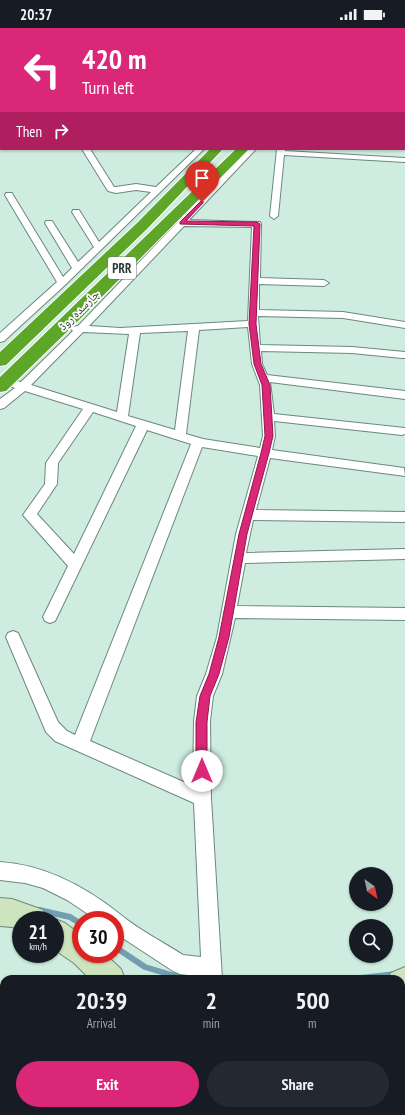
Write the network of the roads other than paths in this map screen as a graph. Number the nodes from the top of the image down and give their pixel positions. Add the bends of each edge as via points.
1 (87, 150) edge
2 (199, 150) edge
3 (216, 150) edge
4 (242, 150) edge
5 (251, 150) edge
6 (400, 150) edge
7 (281, 151) edge
8 (403, 160) edge
9 (405, 170) edge
10 (156, 190) junction
11 (10, 195) dead end
12 (76, 212) dead end
13 (274, 216) dead end
14 (48, 222) dead end
15 (182, 223) junction
16 (125, 242) junction
17 (144, 247) junction
18 (98, 248) junction
19 (77, 268) junction
20 (255, 281) junction
21 (62, 283) junction
22 (324, 283) dead end
23 (253, 318) junction
24 (405, 325) edge
25 (194, 327) junction
26 (61, 328) junction
27 (80, 329) junction
28 (135, 331) junction
29 (0, 339) edge
30 (255, 348) junction
31 (402, 355) dead end
32 (0, 361) edge
33 (263, 378) junction
34 (3, 384) edge
35 (23, 387) junction
36 (405, 395) edge
37 (0, 405) edge
38 (90, 408) junction
39 (268, 417) junction
40 (122, 418) junction
41 (143, 425) junction
42 (402, 431) dead end
43 (180, 436) junction
44 (198, 442) junction
45 (265, 453) junction
46 (404, 472) dead end
47 (248, 515) junction
48 (405, 517) edge
49 (405, 554) edge
50 (238, 558) junction
51 (75, 565) junction
52 (228, 612) junction
53 (405, 614) edge
54 (50, 617) dead end
55 (13, 637) dead end
56 (80, 744) junction
57 (202, 798) junction
58 (0, 871) edge
59 (99, 911) edge
60 (0, 912) edge
61 (12, 913) edge
62 (124, 928) edge
63 (94, 963) edge
64 (107, 975) edge
65 (211, 975) edge

1 - 10 street via 111,189 136,187
2 - 10 street
3 - 16 highway, چارسدہ روڈ / PRR
4 - 17 highway, چارسدہ روڈ / PRR
5 - 15 street
6 - 8 street
7 - 8 street
7 - 13 street
8 - 9 street
10 - 18 street
11 - 21 street
12 - 18 street
14 - 19 street
15 - 20 street via 257,224
15 - 27 street
16 - 17 highway
16 - 32 highway, چارسدہ روڈ / PRR
17 - 26 highway, چارسدہ روڈ / PRR
18 - 19 street
19 - 21 street
20 - 22 street
20 - 23 street
21 - 29 street
23 - 24 street via 343,315
23 - 25 street
23 - 30 street
25 - 28 street
25 - 43 street
26 - 27 street
26 - 34 highway, چارسدہ روڈ / PRR
27 - 28 street
27 - 35 street
28 - 40 street
30 - 31 street via 352,350
30 - 33 street via 257,364
33 - 36 street
33 - 39 street via 266,385
34 - 35 street
35 - 37 street
35 - 38 street
38 - 40 street
38 - 51 street via 52,463 51,484 30,515
39 - 42 street
39 - 45 street via 269,436
40 - 41 street
41 - 43 street
41 - 51 street
43 - 44 street
44 - 45 street
44 - 56 street
45 - 46 street
45 - 47 street
47 - 48 street
47 - 50 street
49 - 50 street
50 - 52 street
51 - 54 street
52 - 53 street
52 - 57 street via 224,637 204,703
55 - 56 street via 52,727 61,736
56 - 57 street
57 - 65 street
58 - 59 street via 49,881
60 - 61 street
62 - 65 street via 180,964
63 - 64 street

